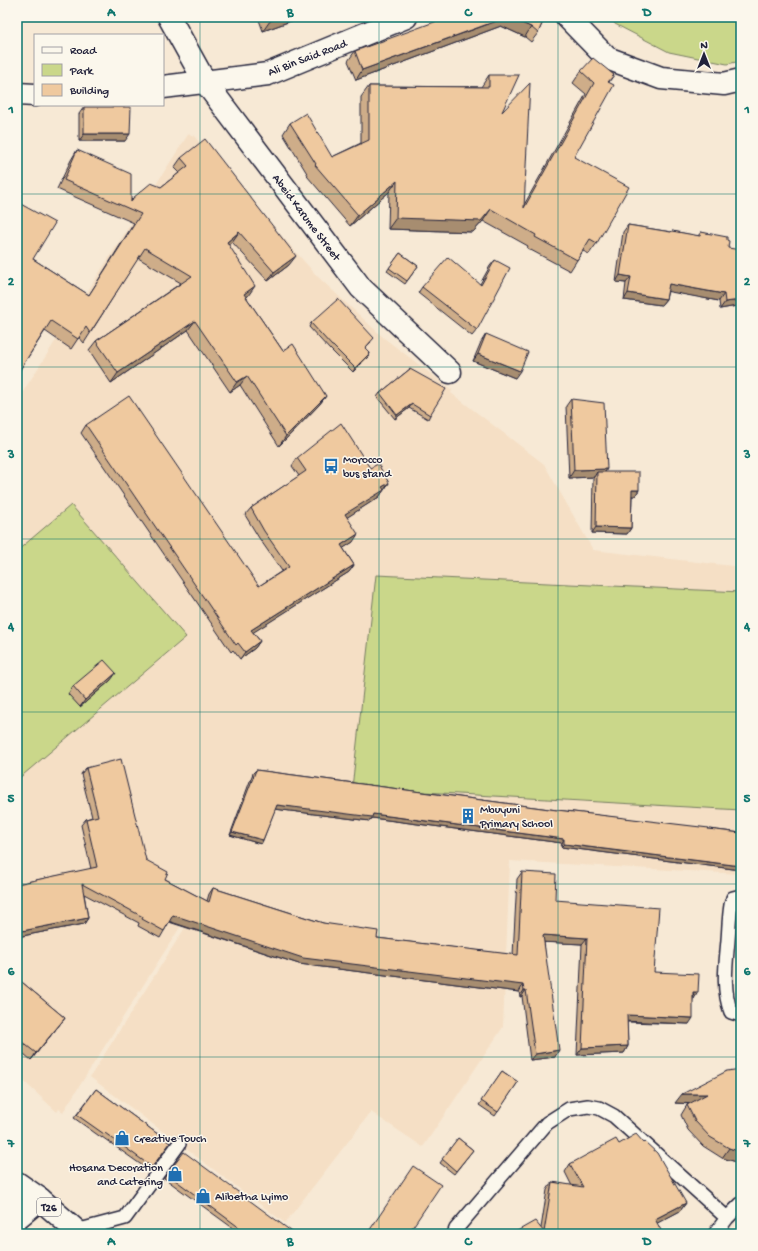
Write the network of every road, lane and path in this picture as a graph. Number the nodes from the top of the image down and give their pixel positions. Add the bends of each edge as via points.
1 (169, 17) edge
2 (406, 17) edge
3 (568, 17) edge
4 (741, 80) edge
5 (205, 82) junction
6 (164, 87) edge
7 (17, 94) edge
8 (34, 95) edge
9 (450, 372) dead end
10 (741, 896) edge
11 (741, 1015) edge
12 (179, 1144) dead end
13 (17, 1183) edge
14 (40, 1199) junction
15 (741, 1204) edge
16 (17, 1218) edge
17 (727, 1218) junction
18 (78, 1232) edge
19 (454, 1234) edge
20 (715, 1234) edge

1 - 5 main road
2 - 5 main road, Ali Bin Said Road via 268,74
3 - 4 main road via 607,58 660,78 724,84
5 - 6 main road
5 - 9 main road, Abeid Karume Street via 361,288
7 - 8 main road
10 - 11 lane via 733,898 731,905 725,983 731,1012
12 - 18 lane via 125,1218
13 - 14 main road, T26
14 - 16 main road
14 - 18 main road, T26
15 - 17 lane
17 - 19 lane via 614,1116 599,1108 588,1106 569,1109 547,1123
17 - 20 lane

